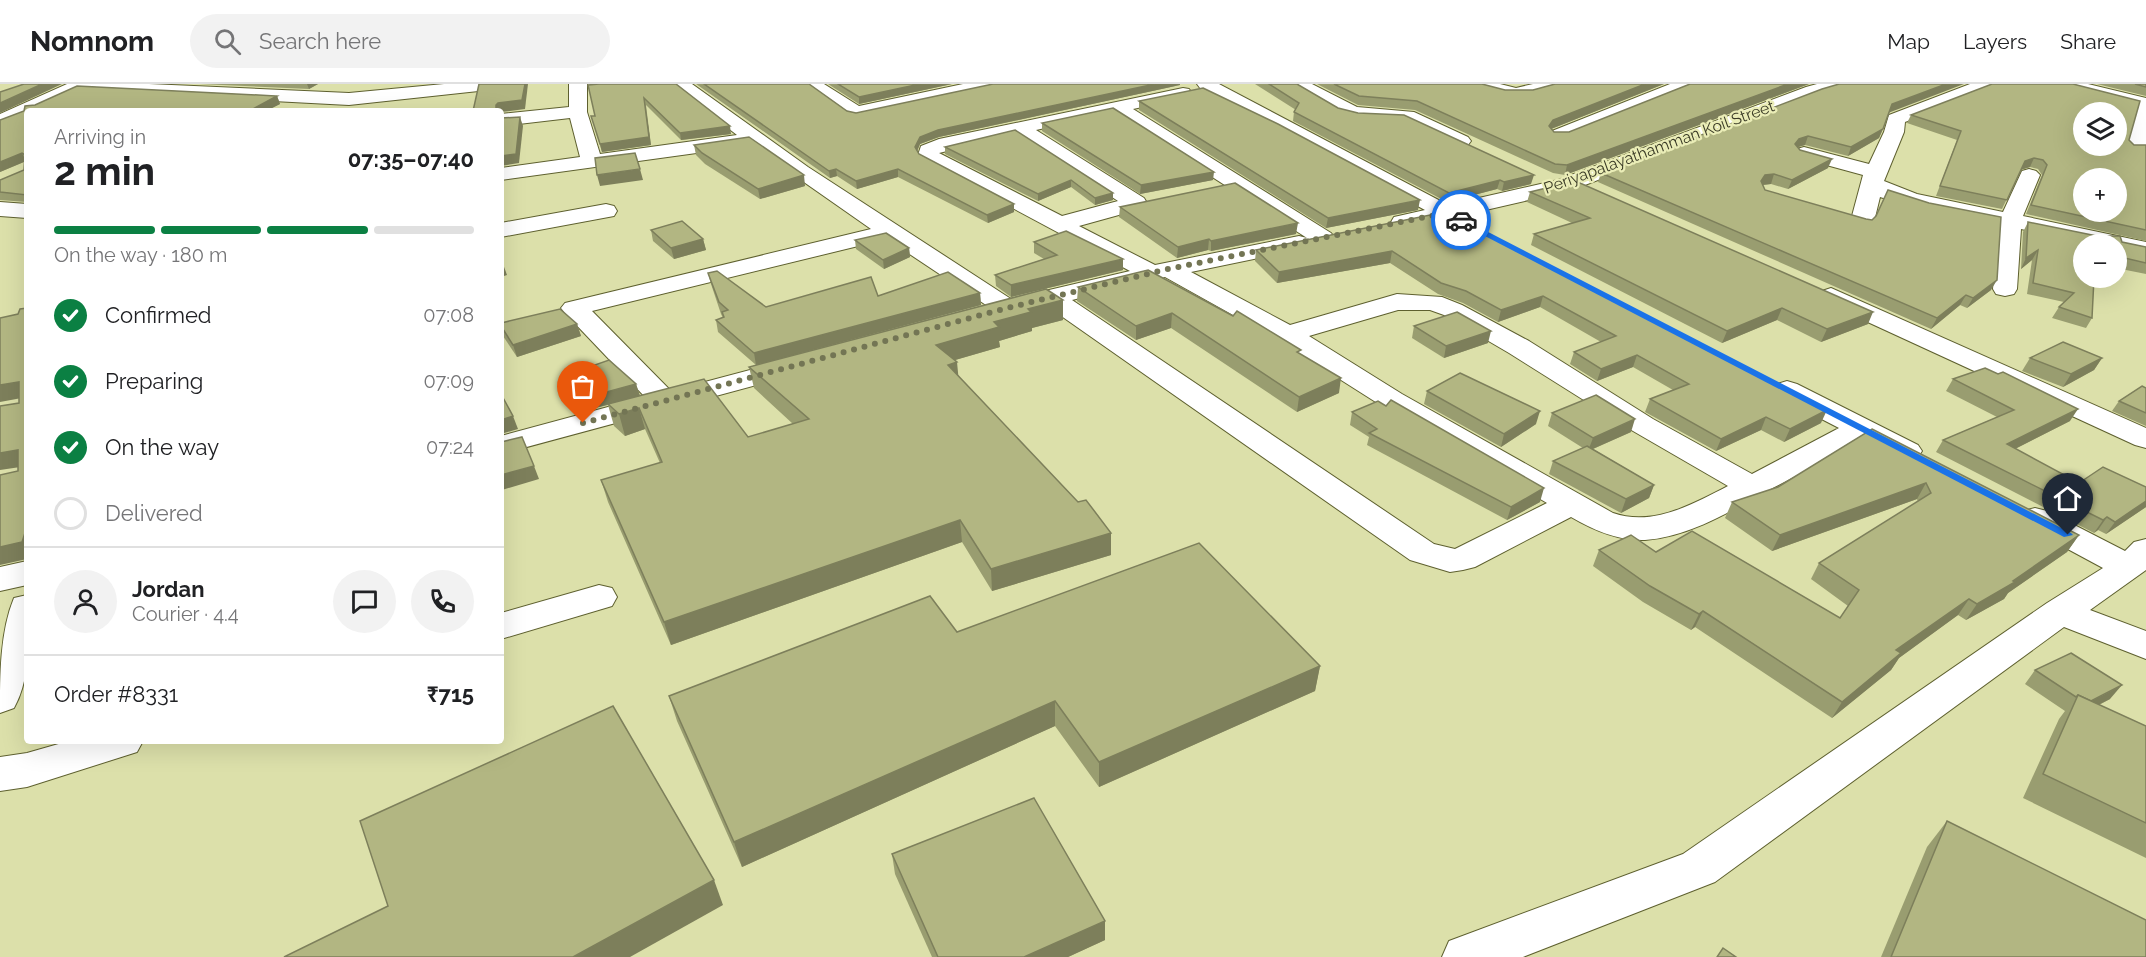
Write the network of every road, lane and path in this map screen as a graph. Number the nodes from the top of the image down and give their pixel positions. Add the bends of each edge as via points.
1 (375, 84) edge
2 (497, 84) edge
3 (578, 84) edge
4 (680, 84) edge
5 (812, 84) edge
6 (989, 84) edge
7 (1299, 84) edge
8 (1482, 84) edge
9 (1551, 84) edge
10 (1686, 84) edge
11 (1837, 84) edge
12 (1987, 84) edge
13 (2067, 84) edge
14 (2139, 84) edge
15 (80, 85) edge
16 (1208, 85) edge
17 (1802, 88) edge
18 (190, 92) junction
19 (1523, 94) junction
20 (306, 96) junction
21 (2116, 97) junction
22 (2146, 104) edge
23 (347, 105) edge
24 (160, 106) edge
25 (1116, 107) junction
26 (29, 108) edge
27 (284, 108) edge
28 (1489, 108) edge
29 (24, 110) edge
30 (2146, 110) edge
31 (578, 112) junction
32 (504, 120) edge
33 (0, 121) edge
34 (1020, 128) junction
35 (1559, 135) edge
36 (752, 139) junction
37 (2133, 148) edge
38 (1478, 149) edge
39 (1804, 153) edge
40 (592, 163) junction
41 (504, 174) edge
42 (1532, 175) edge
43 (2029, 175) edge
44 (1874, 178) junction
45 (1240, 184) junction
46 (1564, 185) junction
47 (1205, 191) edge
48 (1604, 196) edge
49 (1159, 199) edge
50 (1136, 203) junction
51 (1, 210) edge
52 (24, 211) edge
53 (606, 211) dead end
54 (1446, 213) junction
55 (2010, 220) junction
56 (1060, 224) junction
57 (1853, 225) edge
58 (1379, 227) edge
59 (504, 229) edge
60 (1477, 229) edge
61 (889, 232) junction
62 (2146, 249) edge
63 (1160, 271) junction
64 (1811, 286) edge
65 (2005, 289) dead end
66 (1051, 297) junction
67 (1007, 308) junction
68 (973, 317) edge
69 (1287, 333) junction
70 (813, 361) edge
71 (1768, 380) edge
72 (665, 401) junction
73 (1862, 428) junction
74 (2146, 439) edge
75 (504, 445) edge
76 (1924, 460) edge
77 (1751, 486) junction
78 (1572, 504) junction
79 (2016, 508) edge
80 (2138, 558) edge
81 (24, 574) edge
82 (0, 579) edge
83 (599, 597) dead end
84 (2060, 612) junction
85 (24, 617) edge
86 (504, 626) edge
87 (2146, 646) edge
88 (0, 698) edge
89 (113, 744) edge
90 (0, 774) edge
91 (1466, 957) edge

1 - 23 street
2 - 23 street
3 - 31 street
4 - 36 street
5 - 6 street via 856,112
7 - 38 street via 1344,110 1407,116
8 - 19 street
9 - 19 street
10 - 35 street
11 - 17 street, Periyapalayathamman Koil Street
12 - 44 street via 1896,119
13 - 21 street
14 - 21 street
15 - 18 street
15 - 26 street
16 - 25 street
16 - 54 street
17 - 46 street, Periyapalayathamman Koil Street
18 - 20 street
18 - 24 street
19 - 28 street
20 - 23 street
20 - 27 street
21 - 22 street
25 - 34 street
25 - 45 street
29 - 33 street
30 - 37 street
31 - 32 street
31 - 40 street
34 - 50 street
34 - 56 street via 939,146 928,150 928,155
36 - 40 street
36 - 61 street
39 - 44 street
40 - 41 street
42 - 46 street
43 - 55 street
44 - 55 street via 1887,192
44 - 57 street
45 - 47 street
45 - 63 street via 1334,236
46 - 48 street via 1582,186
46 - 54 street, Periyapalayathamman Koil Street
49 - 50 street
50 - 56 street
51 - 52 street
53 - 59 street
54 - 58 street, Periyapalayathamman Koil Street
54 - 60 street
55 - 62 street
55 - 65 street
56 - 63 street
61 - 67 street
61 - 72 street via 564,311
63 - 66 street
63 - 69 street
64 - 74 street
66 - 67 street
66 - 78 street via 1422,552 1450,561 1462,559
67 - 68 street
69 - 77 street via 1397,302 1433,302 1519,347 1643,425
69 - 78 street via 1392,400
70 - 72 street
71 - 73 street
72 - 75 street
73 - 76 street
73 - 77 street
77 - 78 street via 1676,522 1645,529 1620,527
79 - 80 street
80 - 84 street
81 - 82 street
83 - 86 street
84 - 87 street
84 - 91 street via 1699,868
85 - 88 street
89 - 90 street via 27,770

